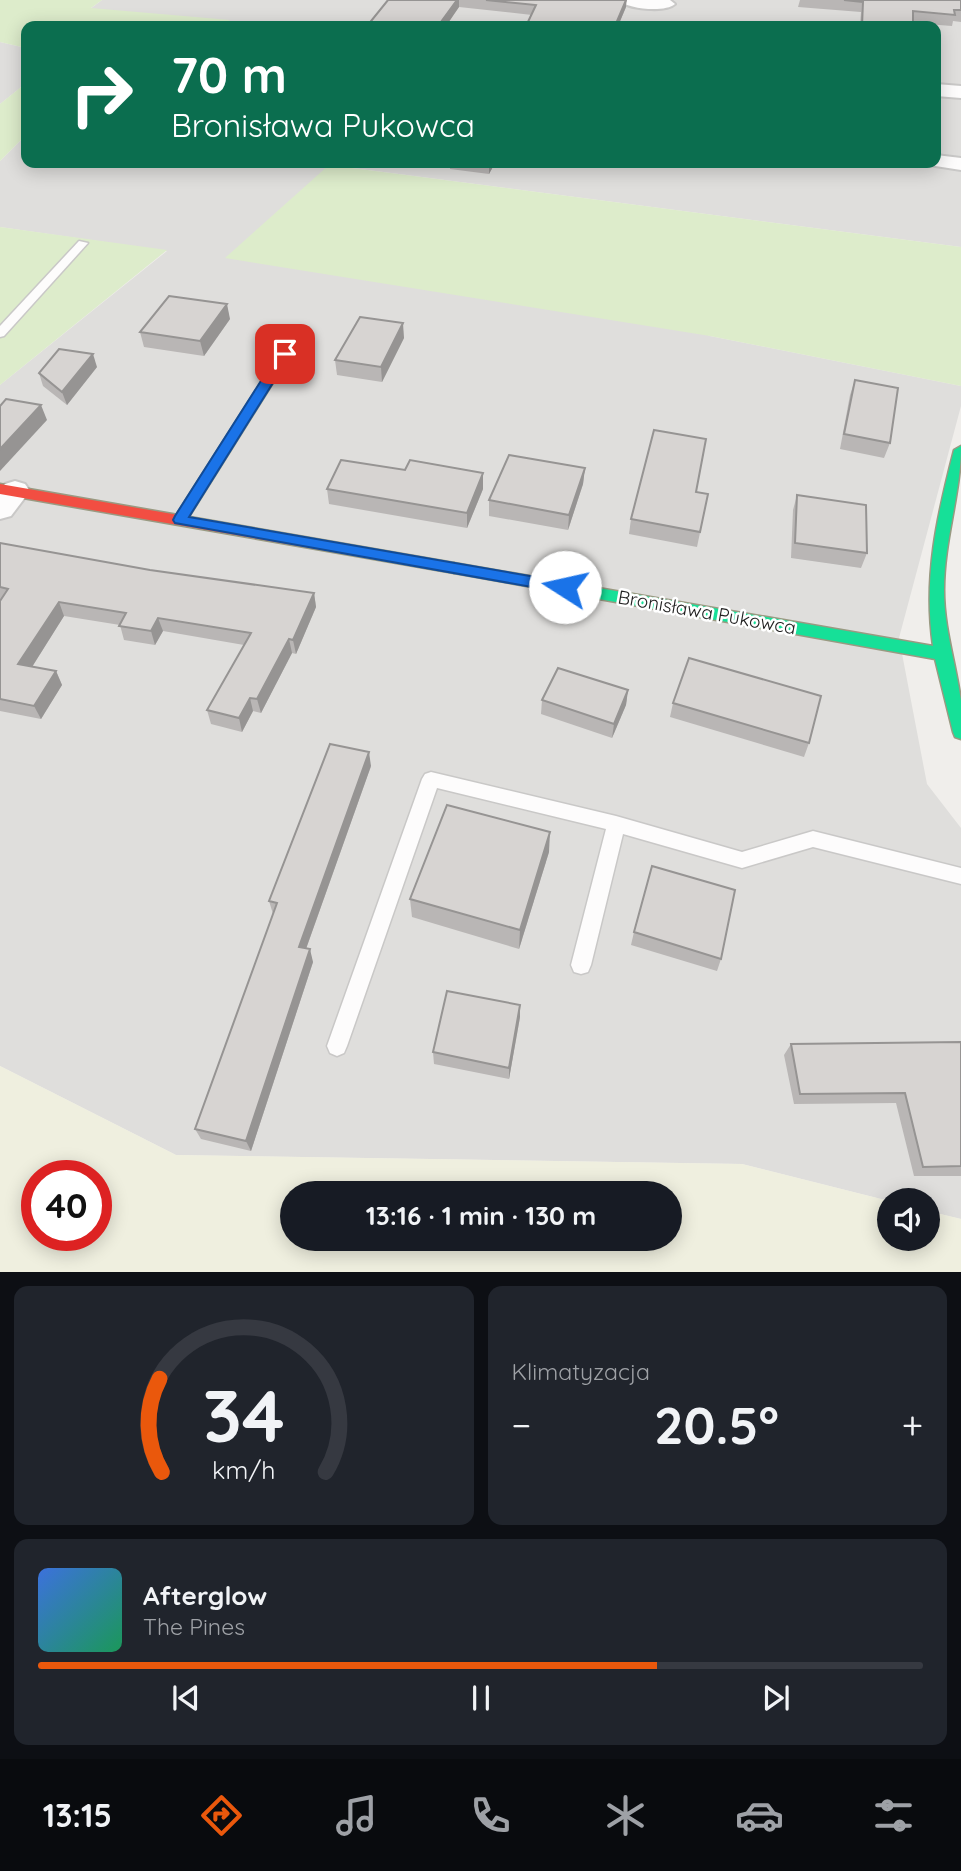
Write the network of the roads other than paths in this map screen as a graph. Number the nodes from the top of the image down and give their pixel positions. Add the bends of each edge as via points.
1 (626, 0) edge
2 (666, 4) dead end
3 (941, 90) edge
4 (961, 92) edge
5 (941, 162) edge
6 (961, 164) edge
7 (83, 243) dead end
8 (0, 333) edge
9 (285, 354) dead end
10 (961, 450) edge
11 (5, 497) edge
12 (180, 520) junction
13 (944, 654) junction
14 (961, 732) edge
15 (616, 824) junction
16 (961, 876) edge
17 (581, 965) dead end
18 (337, 1046) dead end

1 - 2 street
3 - 4 street
5 - 6 street
7 - 8 lane
9 - 12 street
10 - 13 street via 939,545
11 - 12 street, Bronisława Pukowca
12 - 13 street, Bronisława Pukowca
13 - 14 street
15 - 16 lane via 742,860 813,839
15 - 17 lane
15 - 18 lane via 431,779

